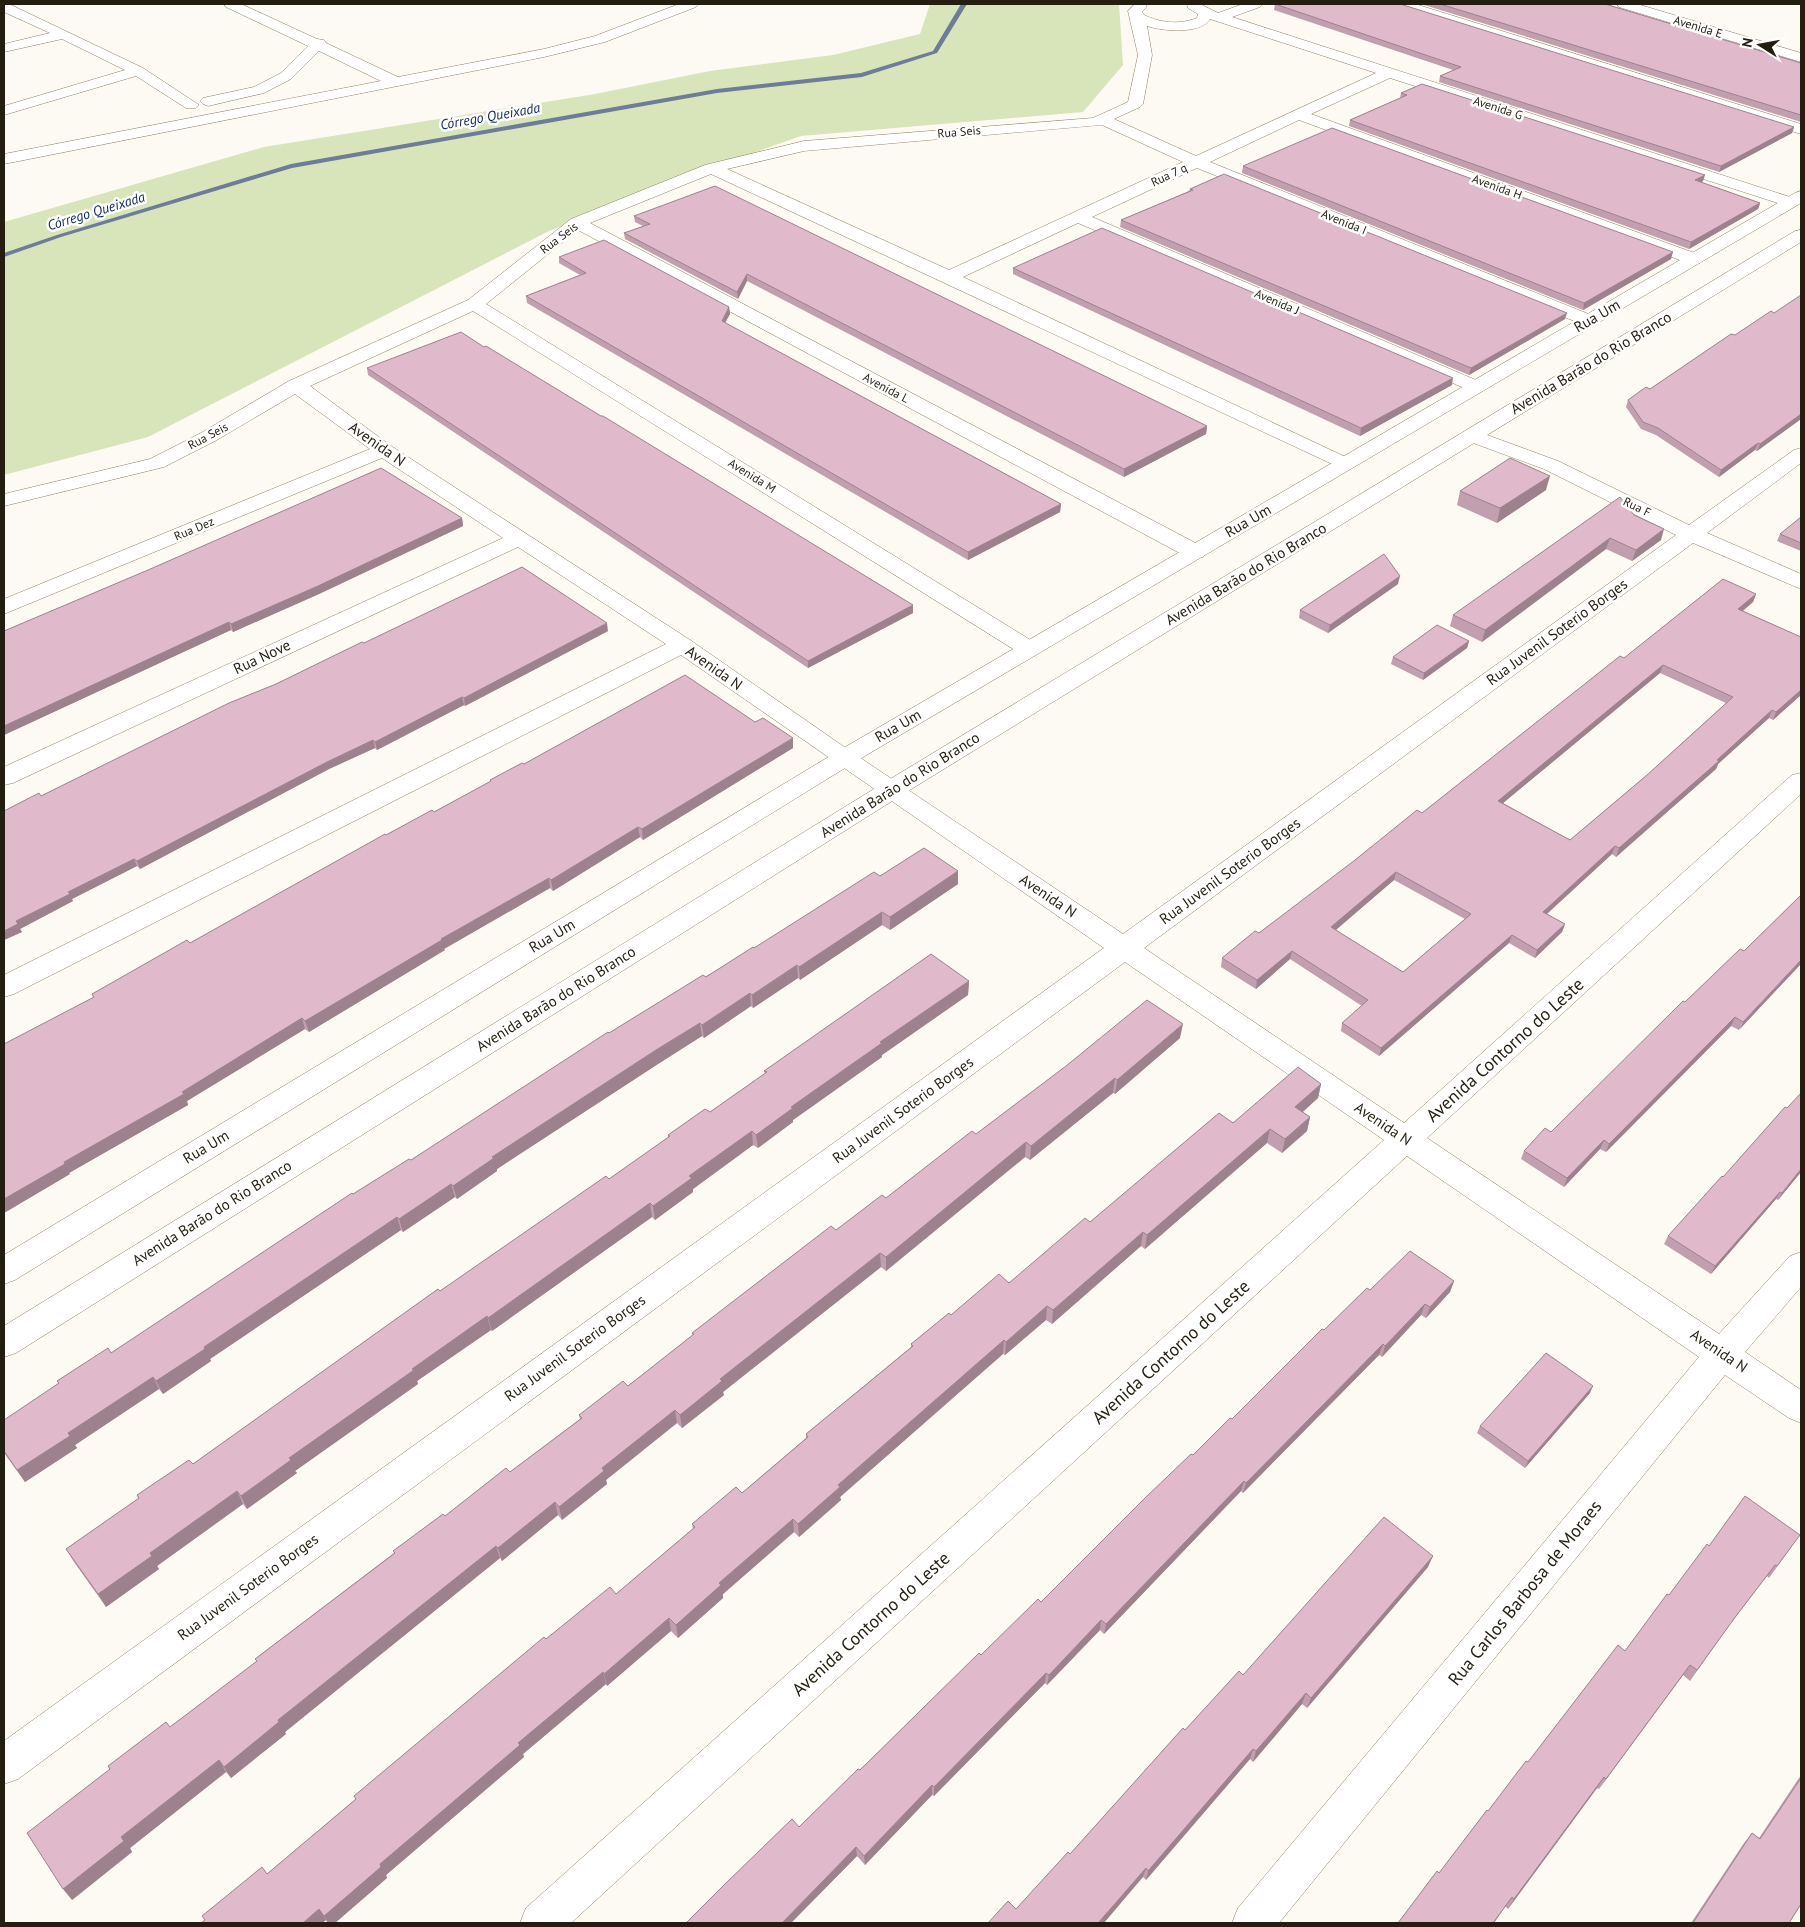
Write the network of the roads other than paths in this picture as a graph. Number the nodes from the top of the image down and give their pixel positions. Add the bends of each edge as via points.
1 (231, 4) edge
2 (691, 4) edge
3 (1146, 4) edge
4 (1189, 4) edge
5 (1255, 4) edge
6 (1402, 4) edge
7 (1624, 4) edge
8 (4, 7) edge
9 (1212, 15) junction
10 (1138, 18) junction
11 (1190, 25) junction
12 (64, 34) junction
13 (319, 43) junction
14 (4, 48) edge
15 (1145, 55) junction
16 (1801, 58) edge
17 (138, 71) junction
18 (1388, 73) junction
19 (396, 82) junction
20 (191, 106) junction
21 (172, 109) dead end
22 (4, 111) edge
23 (1299, 115) junction
24 (1101, 119) junction
25 (1801, 129) edge
26 (4, 159) edge
27 (1196, 162) junction
28 (711, 168) junction
29 (1796, 199) edge
30 (1078, 217) junction
31 (577, 223) junction
32 (1801, 235) edge
33 (1694, 259) junction
34 (949, 277) junction
35 (474, 304) junction
36 (1590, 320) junction
37 (296, 385) junction
38 (1476, 387) junction
39 (1472, 436) junction
40 (384, 450) junction
41 (1801, 454) edge
42 (1345, 464) junction
43 (4, 500) edge
44 (1692, 534) junction
45 (520, 538) junction
46 (1195, 552) junction
47 (1801, 582) edge
48 (4, 607) edge
49 (682, 645) junction
50 (1029, 649) junction
51 (844, 758) junction
52 (4, 777) edge
53 (1801, 781) edge
54 (891, 790) junction
55 (1124, 948) junction
56 (4, 987) edge
57 (1406, 1140) junction
58 (1801, 1266) edge
59 (4, 1271) edge
60 (4, 1343) edge
61 (1722, 1354) junction
62 (1801, 1408) edge
63 (4, 1765) edge
64 (542, 1923) edge
65 (1253, 1923) edge

1 - 13 street
2 - 19 street via 600,38 544,53
3 - 10 street via 1135,11
4 - 9 street, Avenida G
5 - 9 street
6 - 25 street
7 - 16 street, Avenida E
8 - 12 street
9 - 11 street
9 - 18 street, Avenida G
10 - 11 street via 1161,25
10 - 15 street
11 - 15 street
12 - 14 street
12 - 17 street
13 - 19 street
13 - 20 street via 286,76 259,90
15 - 24 street, Rua Seis via 1135,104
17 - 20 street
17 - 22 street
18 - 23 street, Rua 7 q
18 - 29 street, Avenida G
19 - 26 street
20 - 21 street
23 - 27 street, Rua 7 q
23 - 33 street, Avenida H
24 - 27 street, Avenida I
24 - 28 street, Rua Seis via 1096,122 804,146
27 - 30 street, Rua 7 q
27 - 36 street, Avenida I
28 - 31 street, Rua Seis
28 - 34 street
29 - 33 street, Rua Um
30 - 34 street, Rua 7 q
30 - 38 street, Avenida J
31 - 35 street, Rua Seis
31 - 46 street, Avenida L
32 - 39 street, Avenida Barão do Rio Branco
33 - 36 street, Rua Um
34 - 42 street
35 - 37 street, Rua Seis
35 - 50 street, Avenida M
36 - 38 street, Rua Um
37 - 40 street, Avenida N
37 - 43 street, Rua Seis via 208,438 157,463
38 - 42 street, Rua Um
39 - 44 street, Rua F via 1551,465
39 - 54 street, Avenida Barão do Rio Branco
40 - 45 street, Avenida N
40 - 48 street, Rua Dez
41 - 44 street, Rua Juvenil Soterio Borges
42 - 46 street, Rua Um
44 - 47 street, Rua F
44 - 55 street, Rua Juvenil Soterio Borges
45 - 49 street, Avenida N
45 - 52 street, Rua Nove
46 - 50 street, Rua Um
49 - 51 street, Avenida N
49 - 56 street
50 - 51 street, Rua Um
51 - 54 street, Avenida N
51 - 59 street, Rua Um
53 - 57 street, Avenida Contorno do Leste
54 - 55 street, Avenida N
54 - 60 street, Avenida Barão do Rio Branco
55 - 57 street, Avenida N
55 - 63 street, Rua Juvenil Soterio Borges
57 - 61 street, Avenida N
57 - 64 street, Avenida Contorno do Leste
58 - 61 street, Rua Carlos Barbosa de Moraes
61 - 62 street, Avenida N
61 - 65 street, Rua Carlos Barbosa de Moraes

